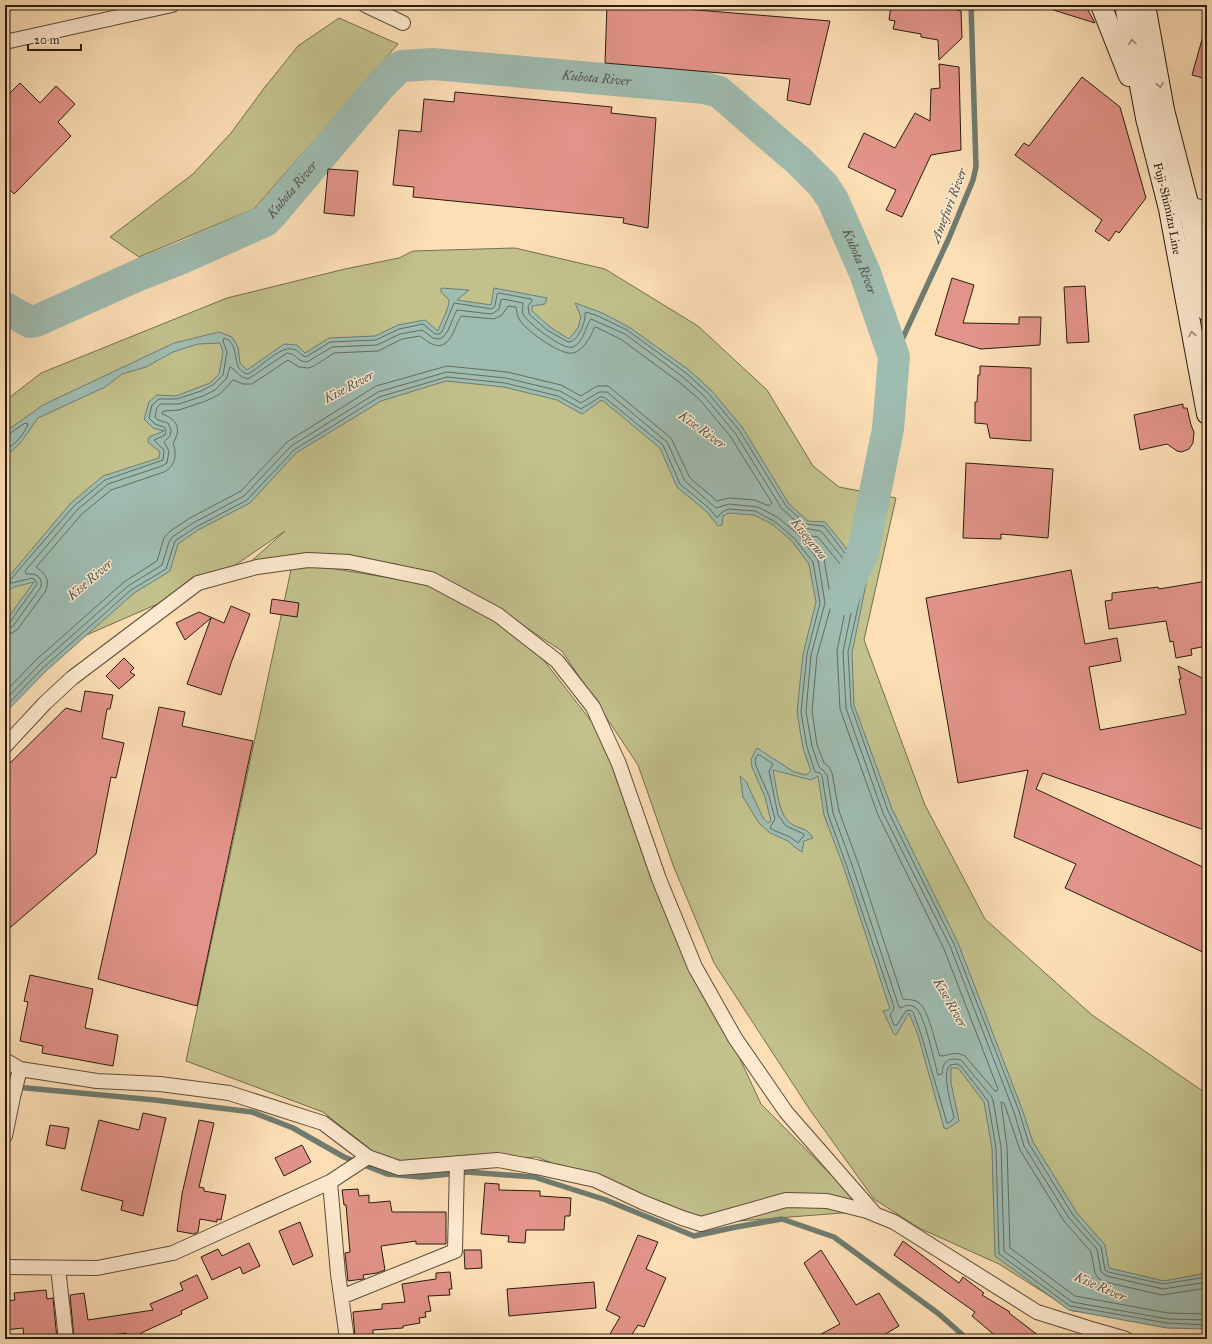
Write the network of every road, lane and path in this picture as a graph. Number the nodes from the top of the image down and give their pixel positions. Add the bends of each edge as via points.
1 (172, 5) edge
2 (365, 5) edge
3 (1101, 5) edge
4 (1125, 5) edge
5 (1145, 5) edge
6 (403, 23) dead end
7 (5, 42) edge
8 (1146, 118) junction
9 (1171, 134) junction
10 (1169, 209) junction
11 (1198, 209) edge
12 (1207, 311) edge
13 (1207, 414) edge
14 (5, 746) edge
15 (5, 1060) edge
16 (19, 1073) junction
17 (9, 1097) edge
18 (5, 1136) edge
19 (368, 1157) junction
20 (457, 1163) junction
21 (330, 1182) junction
22 (876, 1215) junction
23 (5, 1267) edge
24 (58, 1268) junction
25 (341, 1297) junction
26 (66, 1339) edge
27 (347, 1339) edge
28 (1126, 1339) edge

1 - 7 street
2 - 6 street
3 - 8 main road
8 -> 4 main road, Fuji-Shimizu Line
5 -> 9 main road, Fuji-Shimizu Line via 1164,110
8 - 9 main road
8 - 10 main road, Fuji-Shimizu Line
9 - 11 main road, Fuji-Shimizu Line
10 - 11 main road
13 -> 10 main road, Fuji-Shimizu Line
11 - 12 main road, Fuji-Shimizu Line
14 - 22 street via 72,678 198,583 257,567 308,560 349,562 431,579 498,614 557,661 593,707 619,764 659,879 699,973 735,1038 786,1112
15 - 16 street
16 - 17 street
16 - 19 street via 160,1084 229,1093 323,1123
17 - 18 street
19 - 20 street via 398,1168
19 - 21 street
20 - 22 street via 498,1160 595,1180 642,1202 701,1224 786,1200 827,1201
20 - 25 street via 455,1251
21 - 24 street via 173,1253 97,1268
21 - 25 street
22 - 28 street via 894,1222 1037,1312
23 - 24 street
24 - 26 street
25 - 27 street

